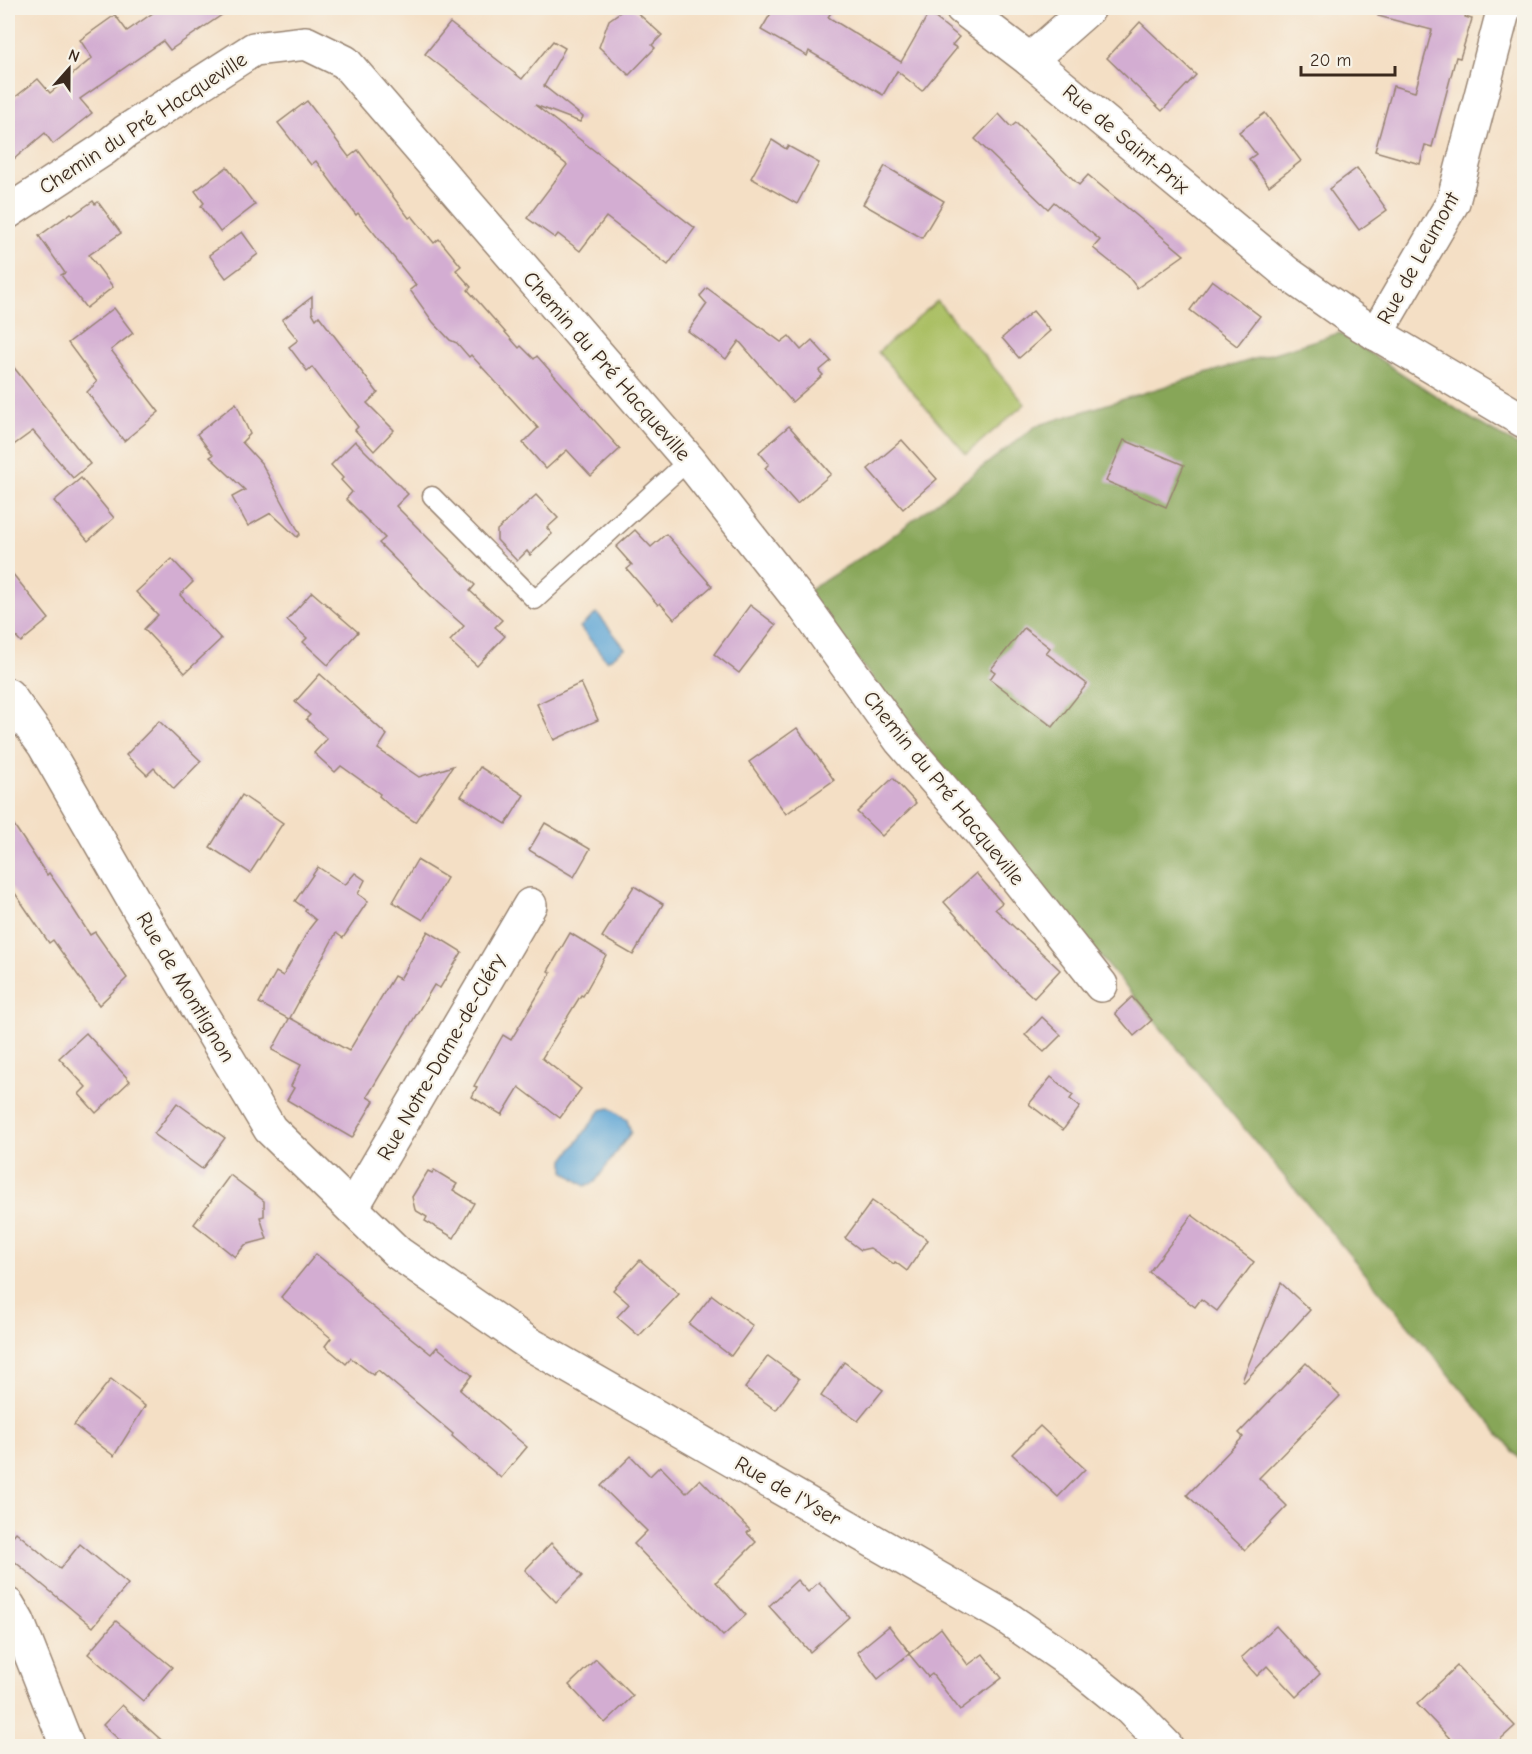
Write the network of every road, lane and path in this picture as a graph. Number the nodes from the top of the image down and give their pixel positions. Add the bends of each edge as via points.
1 (962, 8) edge
2 (1086, 8) edge
3 (1504, 8) edge
4 (1030, 60) junction
5 (8, 212) edge
6 (1376, 334) junction
7 (1524, 421) edge
8 (689, 460) junction
9 (432, 496) dead end
10 (8, 695) edge
11 (530, 905) dead end
12 (1101, 985) dead end
13 (352, 1208) junction
14 (398, 1252) joint
15 (8, 1605) edge
16 (67, 1746) edge
17 (1166, 1746) edge

1 - 4 street, Rue de Saint-Prix
2 - 4 street
3 - 6 street, Rue de Leumont via 1453,202
4 - 6 street, Rue de Saint-Prix via 1287,273
5 - 8 street, Chemin du Pré Hacqueville via 254,50 306,43 345,62
6 - 7 street, Rue de Saint-Prix
8 - 9 lane via 535,600
8 - 12 street, Chemin du Pré Hacqueville via 801,602 901,741 981,833
10 - 13 street, Rue de Montlignon via 45,745 270,1129
11 - 13 street, Rue Notre-Dame-de-Cléry
13 - 14 street, Rue de Montlignon
14 - 17 street, Rue de l'Yser via 528,1343 1004,1616 1078,1667 1130,1709
15 - 16 street

